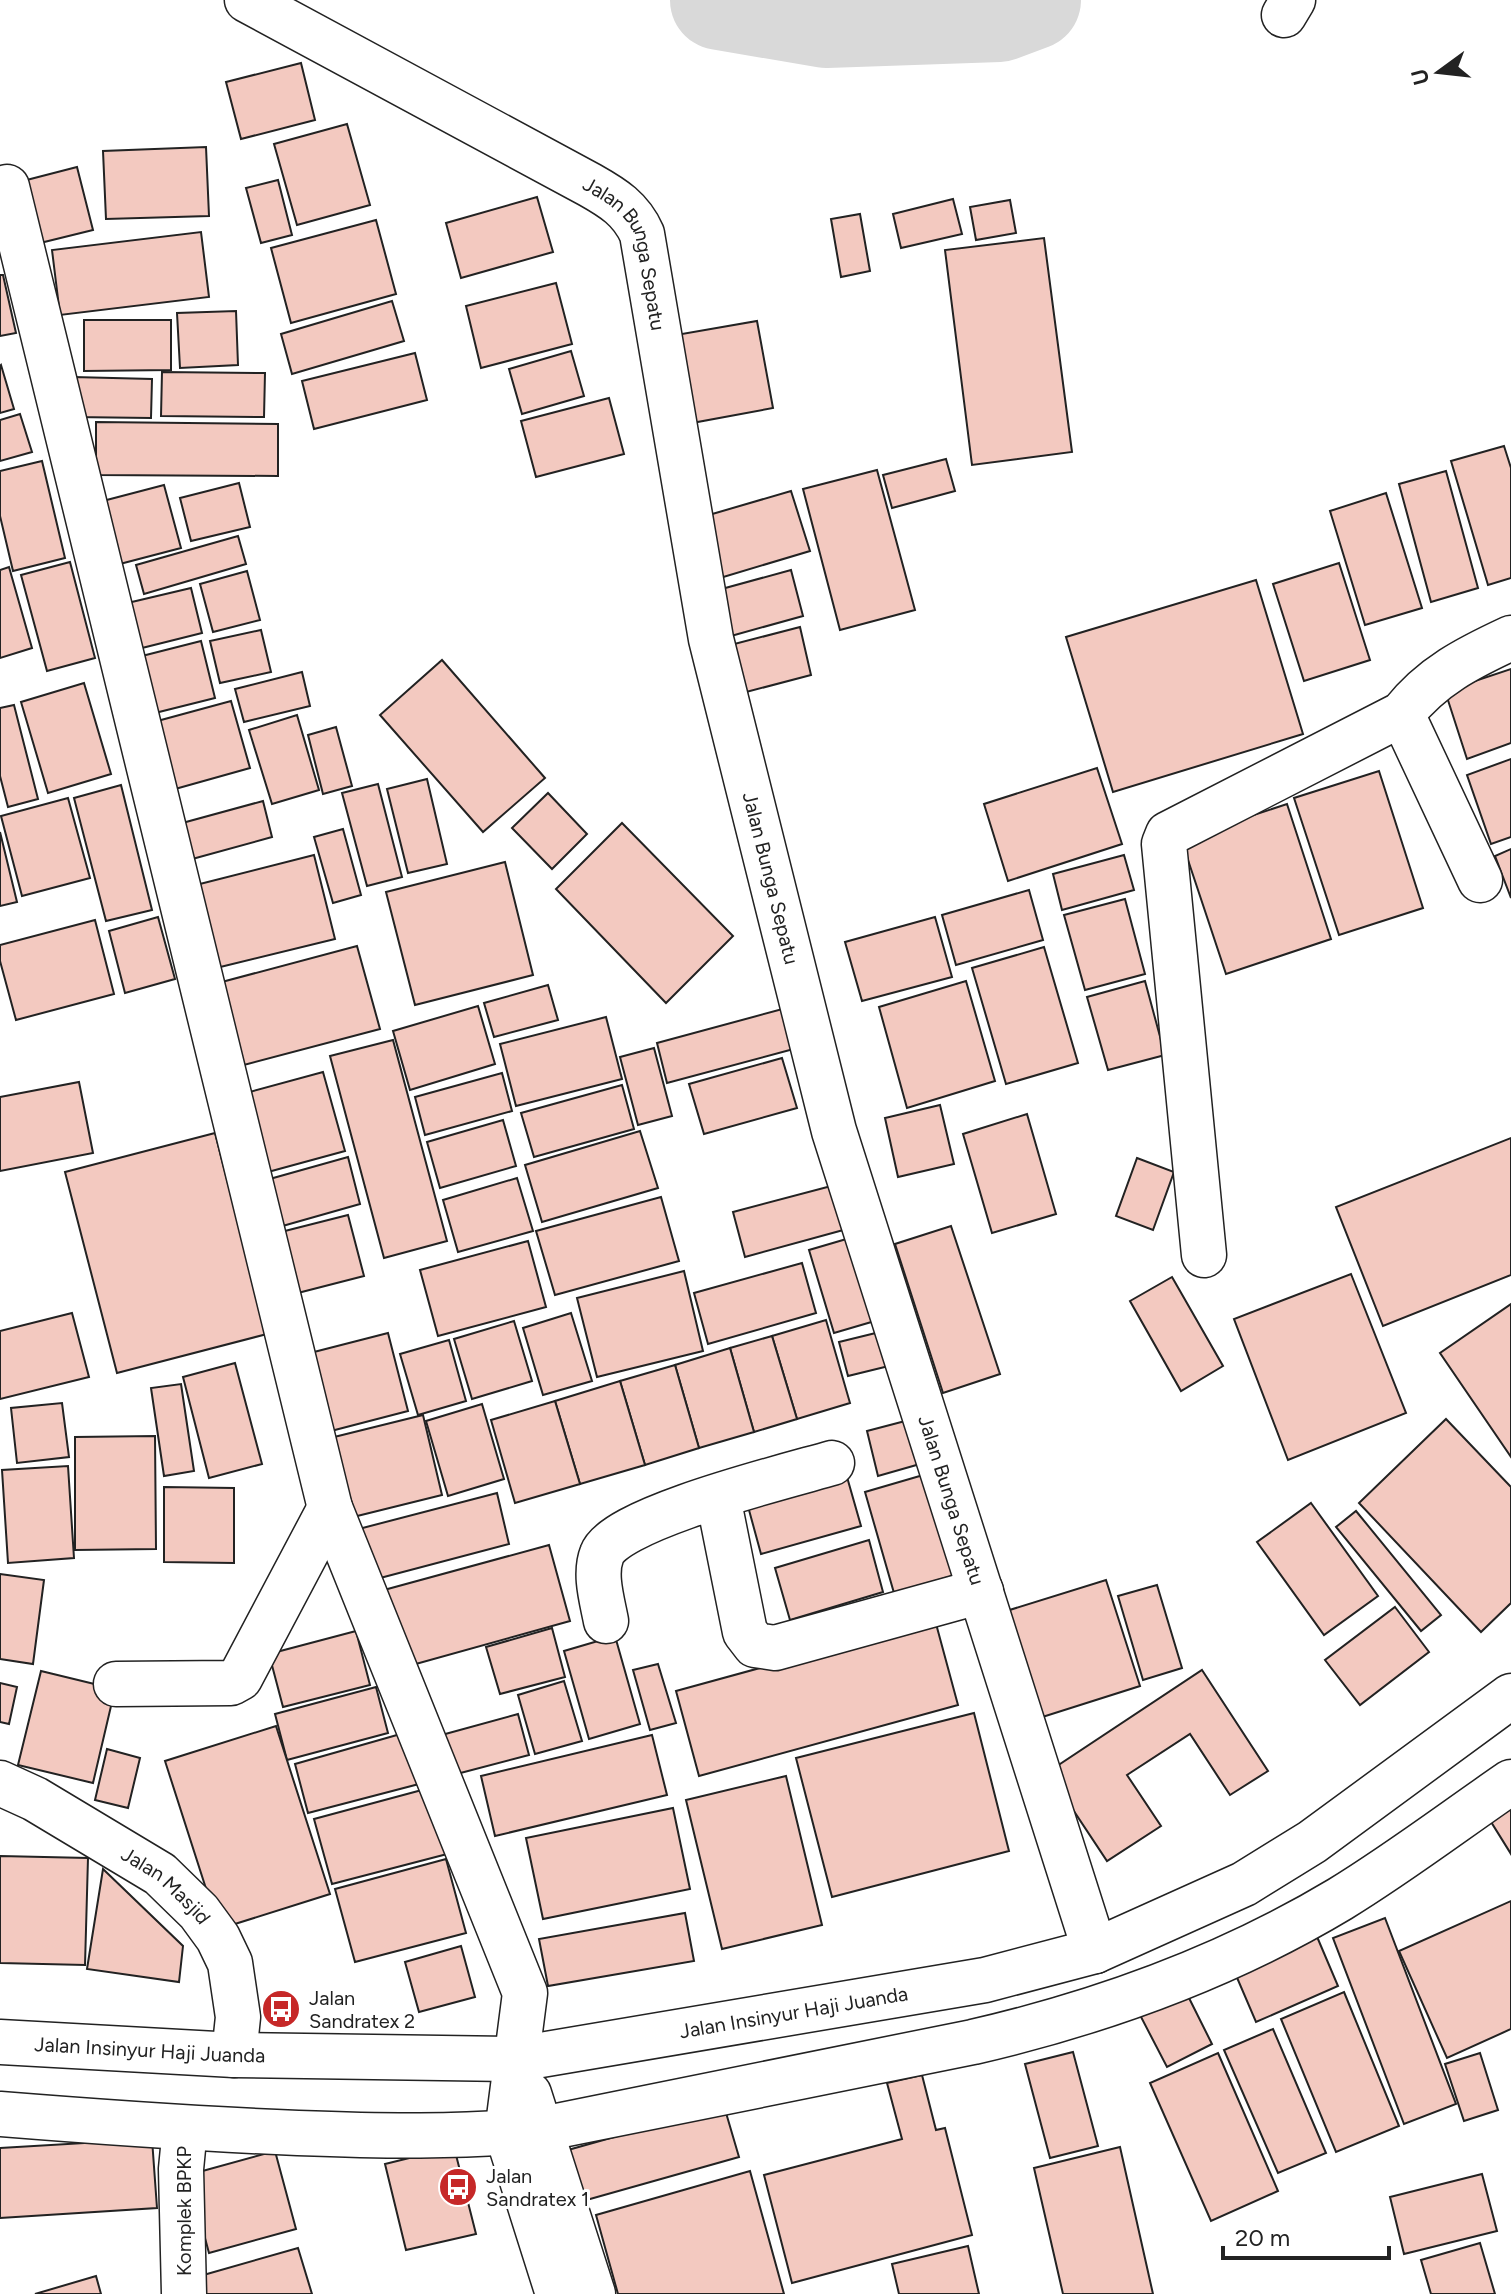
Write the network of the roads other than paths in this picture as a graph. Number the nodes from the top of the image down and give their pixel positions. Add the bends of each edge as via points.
1 (247, 0) edge
2 (7, 187) dead end
3 (1511, 638) edge
4 (1402, 714) junction
5 (1480, 880) dead end
6 (1204, 1255) dead end
7 (832, 1463) dead end
8 (718, 1497) junction
9 (330, 1508) junction
10 (981, 1591) junction
11 (606, 1621) dead end
12 (116, 1684) dead end
13 (1511, 1696) edge
14 (1511, 1782) edge
15 (0, 1783) edge
16 (1095, 1951) junction
17 (0, 2042) edge
18 (234, 2055) junction
19 (517, 2059) junction
20 (0, 2114) edge
21 (185, 2128) junction
22 (524, 2131) junction
23 (184, 2294) edge
24 (558, 2294) edge
25 (593, 2294) edge

1 - 10 main road, Jalan Bunga Sepatu via 590,185 620,203 637,222 711,639 834,1131
2 - 9 main road
3 - 4 main road via 1437,677
4 - 5 main road
4 - 6 main road via 1172,831 1164,844
7 - 8 main road
8 - 10 main road via 745,1632 755,1645 775,1648
8 - 11 main road via 640,1524 610,1542 599,1572
9 - 12 main road via 240,1678 231,1683
9 - 19 main road via 525,1993
10 - 16 main road, Jalan Bunga Sepatu
13 - 16 main road, Jalan Insinyur Haji Juanda via 1312,1842 1244,1884
14 - 22 main road via 1341,1898 1220,1963 1159,1988 1040,2026
15 - 18 main road, Jalan Masjid via 160,1874 199,1912 230,1963 238,2017
16 - 19 main road, Jalan Insinyur Haji Juanda via 985,1980
17 - 18 main road, Jalan Insinyur Haji Juanda
18 - 19 main road, Jalan Insinyur Haji Juanda
19 - 22 main road
20 - 21 main road
21 - 22 main road via 342,2135
21 - 23 main road, Komplek BPKP
22 - 24 main road
22 - 25 main road

